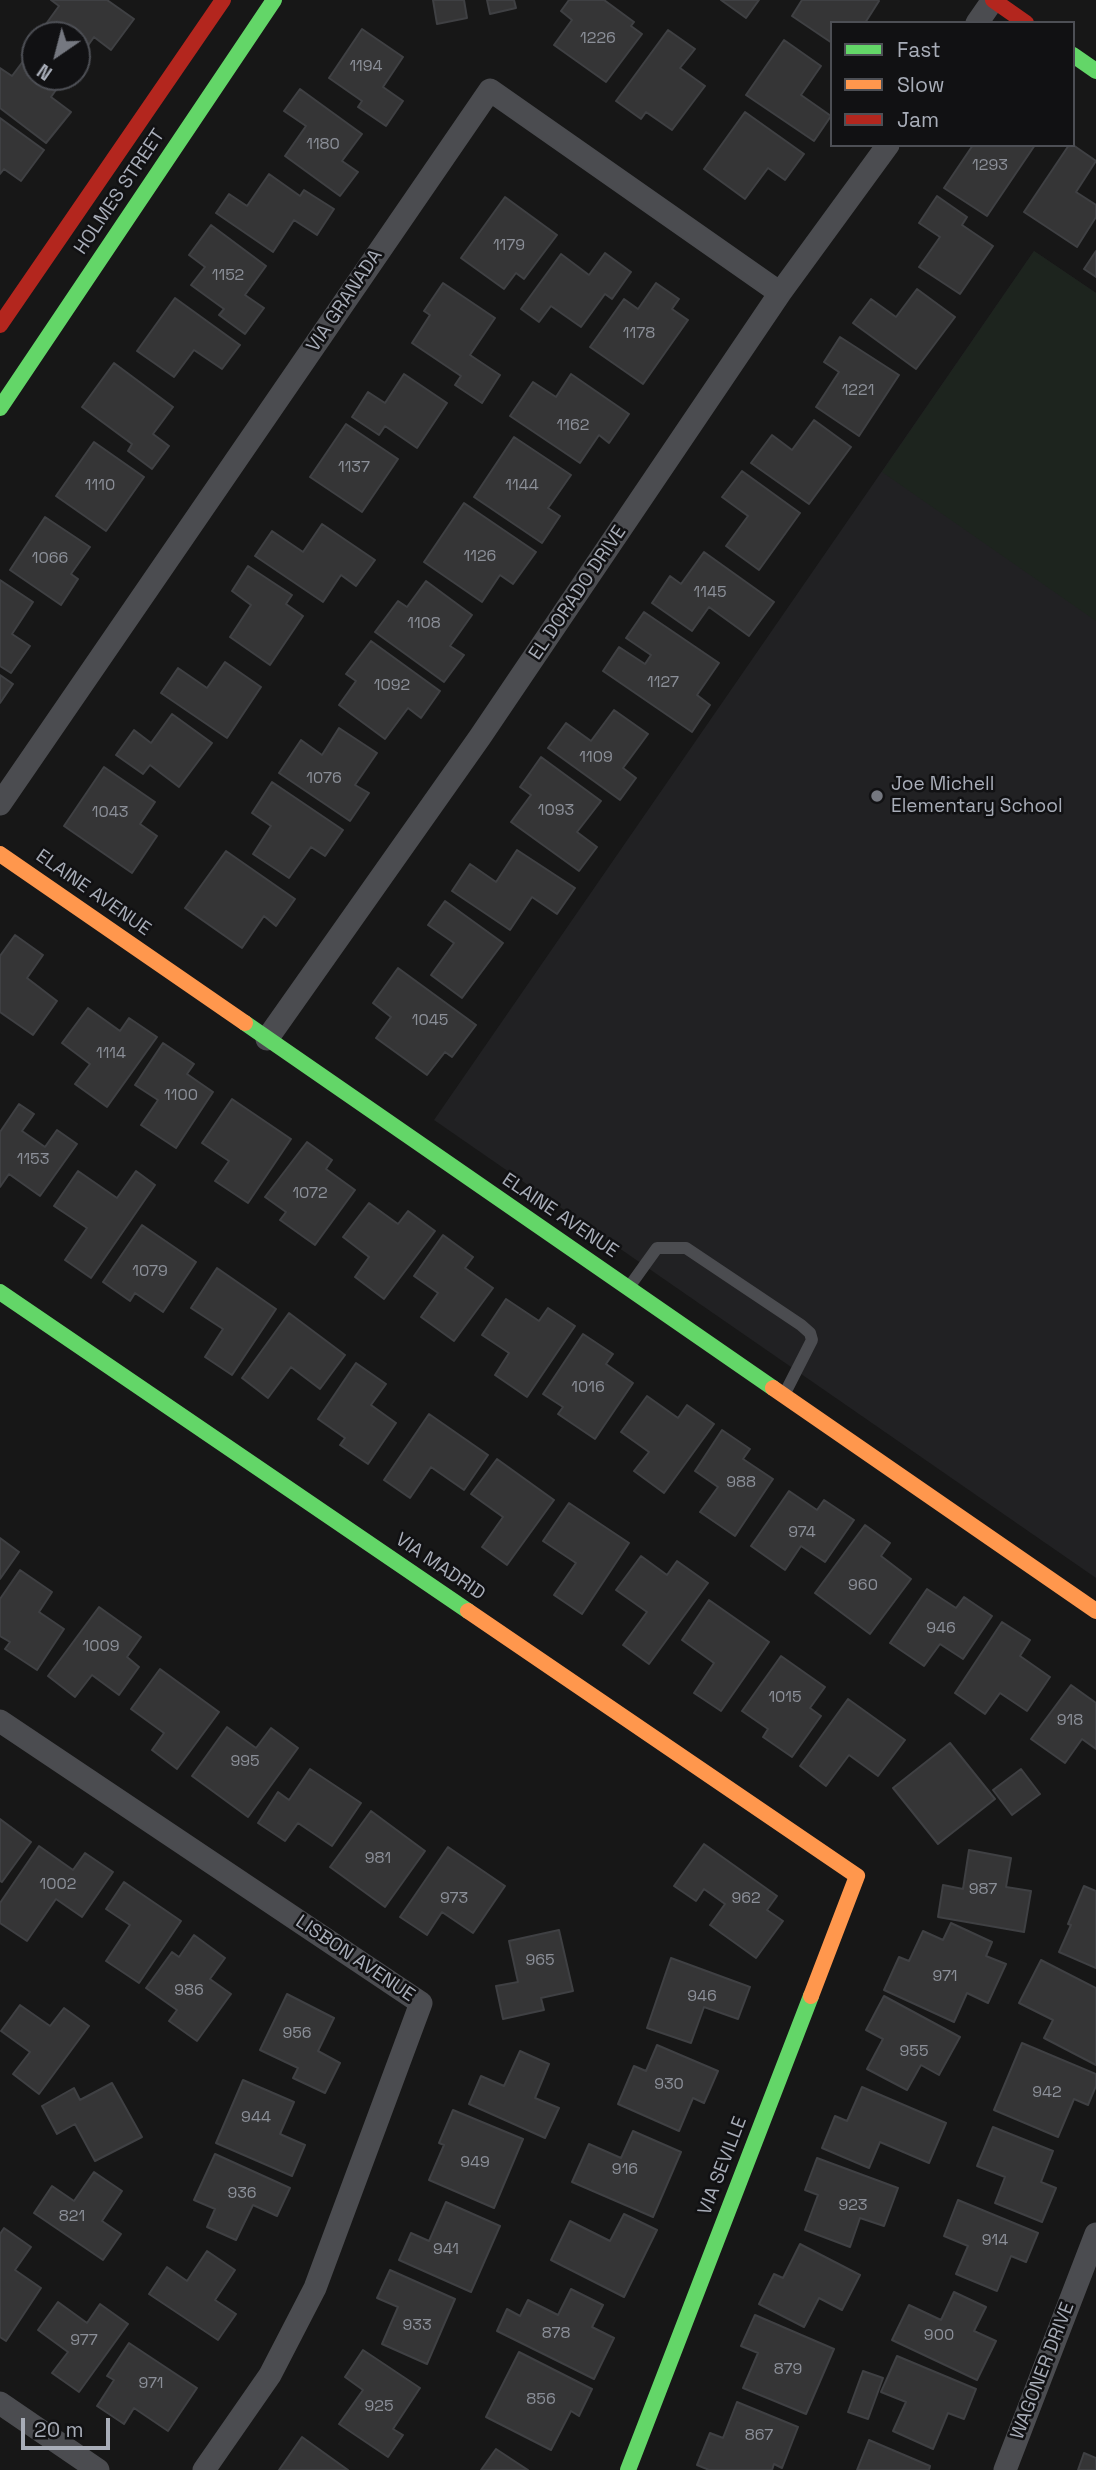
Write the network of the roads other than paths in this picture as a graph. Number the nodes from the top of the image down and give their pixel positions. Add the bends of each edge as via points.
1 (223, 0) edge
2 (275, 0) edge
3 (993, 0) edge
4 (977, 21) edge
5 (1023, 21) edge
6 (1075, 56) edge
7 (1096, 71) edge
8 (887, 147) edge
9 (780, 293) junction
10 (0, 325) edge
11 (0, 408) edge
12 (0, 804) edge
13 (0, 854) edge
14 (267, 1040) junction
15 (628, 1288) junction
16 (0, 1292) edge
17 (783, 1396) junction
18 (1096, 1611) edge
19 (0, 1721) edge
20 (857, 1876) joint
21 (1096, 2234) edge
22 (0, 2403) edge
23 (98, 2470) edge
24 (204, 2470) edge
25 (628, 2470) edge
26 (1005, 2470) edge

1 - 10 street, HOLMES STREET
2 - 11 street, HOLMES STREET
3 - 4 street
3 - 5 street
6 - 7 street
8 - 9 street, EL DORADO DRIVE
9 - 12 street, VIA GRANADA via 490,90
9 - 14 street, EL DORADO DRIVE via 480,737
13 - 14 street, ELAINE AVENUE
14 - 15 street, ELAINE AVENUE
15 - 17 street, ELAINE AVENUE
15 - 17 lane via 657,1248 686,1248 801,1325 812,1340
16 - 20 street, VIA MADRID
17 - 18 street, ELAINE AVENUE
19 - 24 street, LISBON AVENUE via 421,2003 316,2288 270,2375
20 - 25 street, VIA SEVILLE
21 - 26 street, WAGONER DRIVE
22 - 23 street

